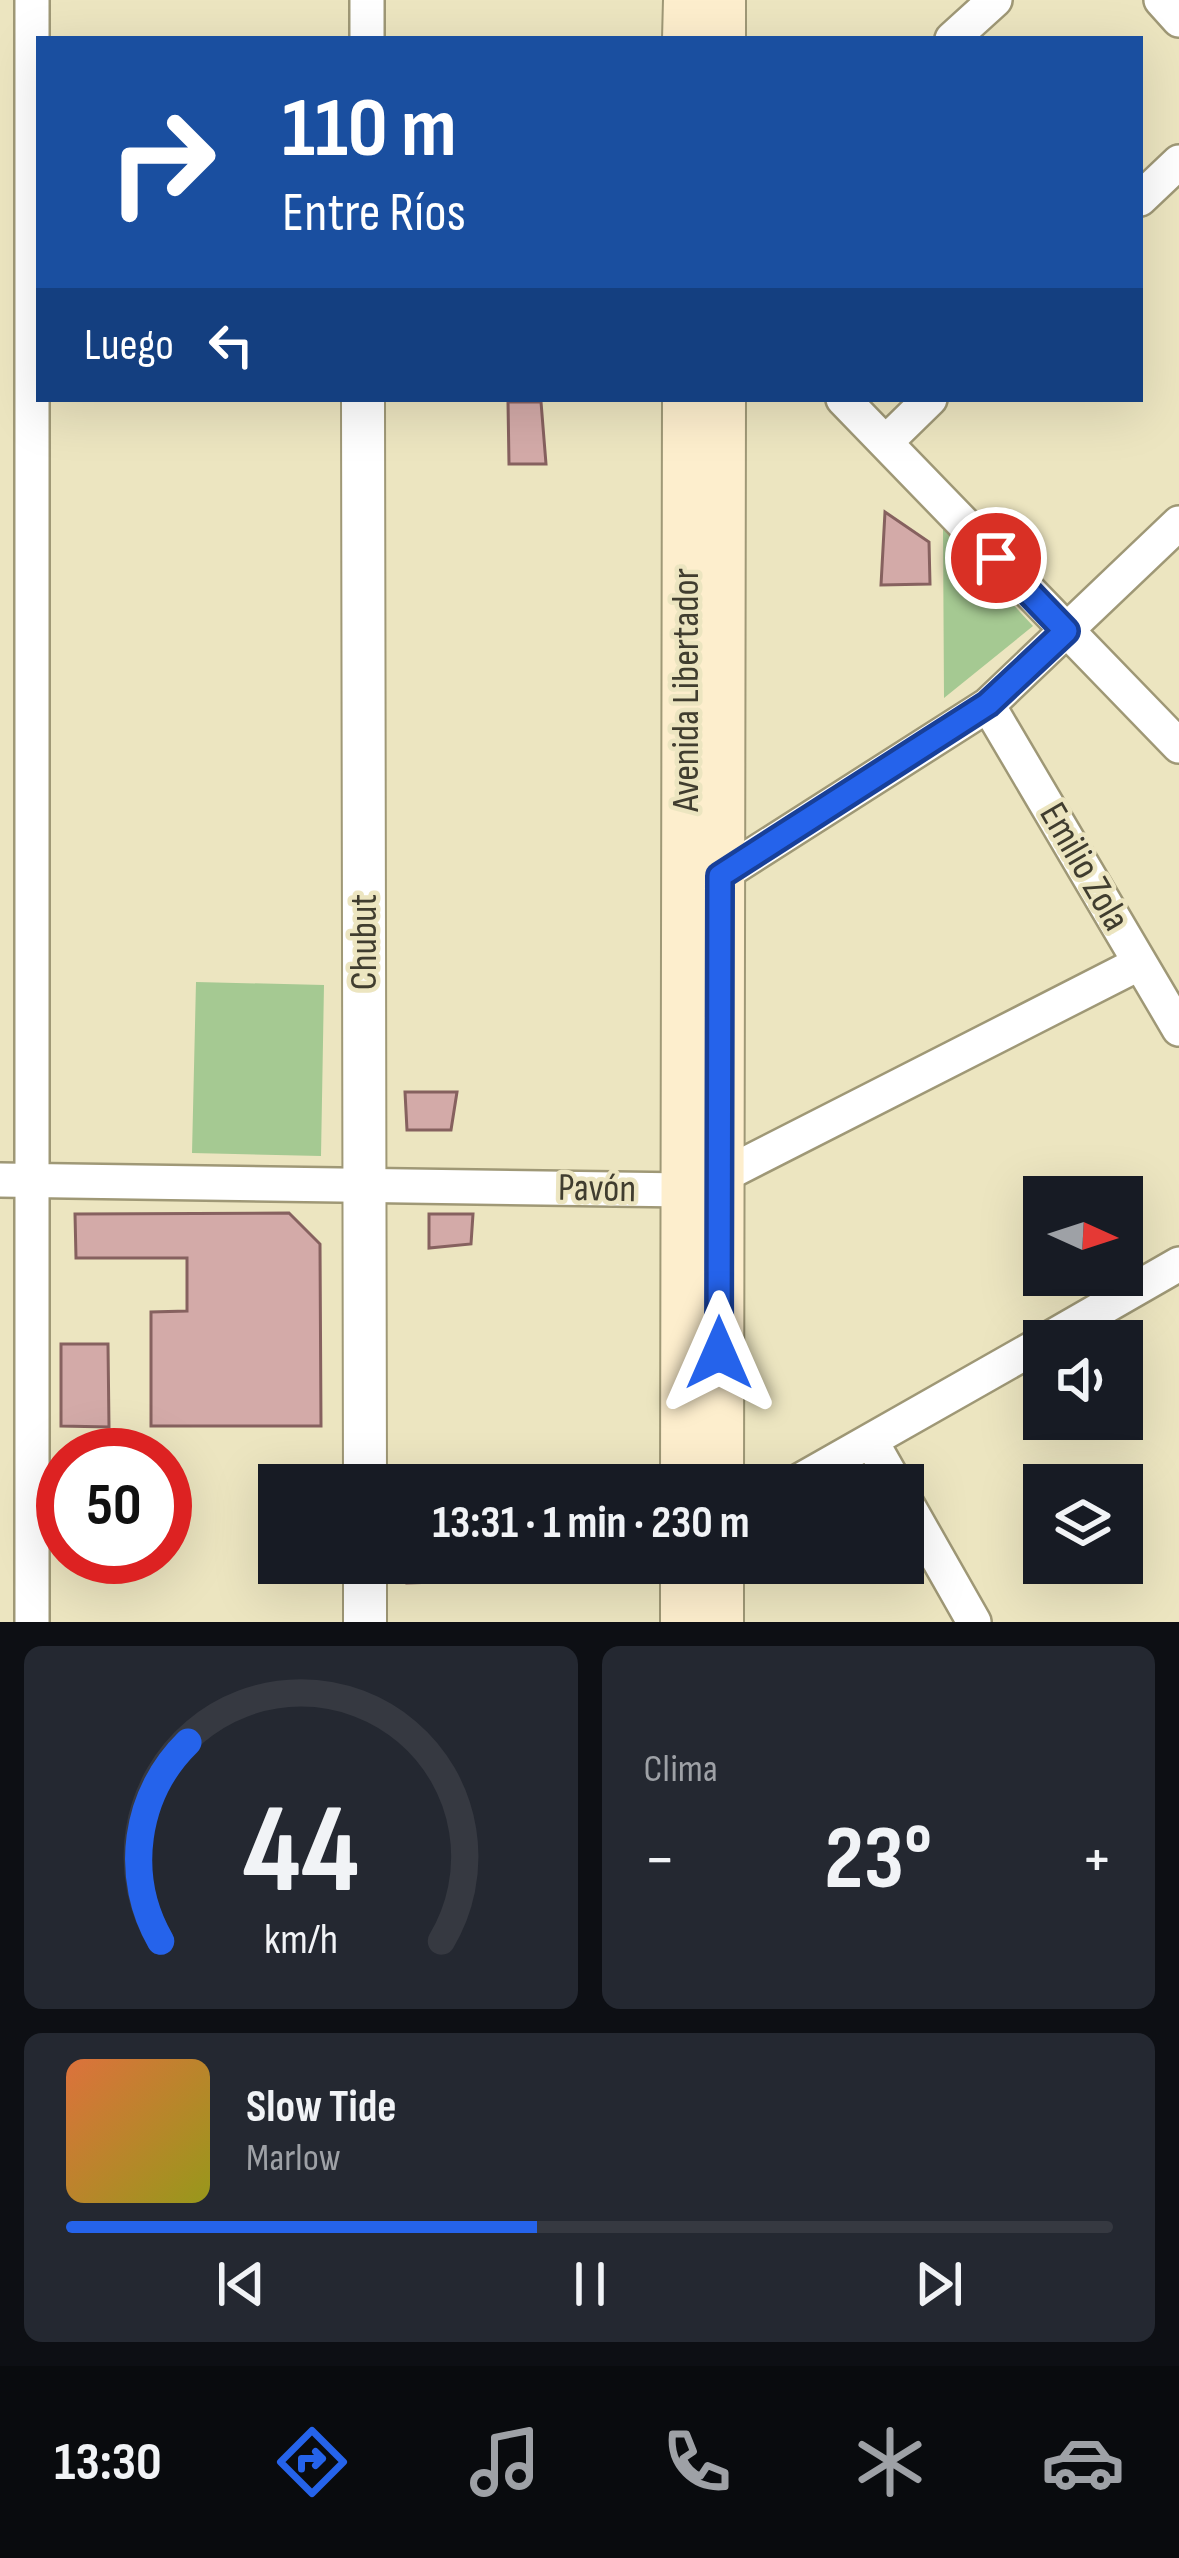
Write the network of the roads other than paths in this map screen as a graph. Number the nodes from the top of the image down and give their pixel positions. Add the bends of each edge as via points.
1 (32, 0) edge
2 (367, 0) edge
3 (688, 0) edge
4 (722, 0) edge
5 (995, 0) edge
6 (1161, 0) edge
7 (1179, 20) edge
8 (367, 36) edge
9 (688, 36) edge
10 (722, 36) edge
11 (955, 36) edge
12 (1179, 162) edge
13 (1143, 197) edge
14 (24, 362) edge
15 (363, 402) edge
16 (687, 402) edge
17 (721, 402) edge
18 (846, 402) edge
19 (927, 402) edge
20 (886, 442) junction
21 (1179, 524) edge
22 (1066, 631) junction
23 (988, 704) junction
24 (1179, 746) edge
25 (720, 876) junction
26 (1140, 962) junction
27 (1179, 1030) edge
28 (16, 1180) edge
29 (703, 1184) junction
30 (365, 1187) junction
31 (1179, 1264) edge
32 (1082, 1320) edge
33 (1023, 1354) edge
34 (871, 1441) junction
35 (365, 1464) edge
36 (686, 1464) edge
37 (718, 1464) edge
38 (830, 1464) edge
39 (884, 1464) edge
40 (924, 1534) edge
41 (365, 1584) edge
42 (685, 1584) edge
43 (719, 1584) edge
44 (32, 1622) edge
45 (365, 1622) edge
46 (685, 1622) edge
47 (719, 1622) edge
48 (974, 1622) edge

1 - 14 street
2 - 8 street
3 - 9 main road
4 - 10 main road
5 - 11 street
6 - 7 street
12 - 13 street
14 - 28 street
15 - 30 street, Chubut
16 - 29 main road, Avenida Libertador
17 - 25 main road, Avenida Libertador
18 - 20 street
19 - 20 street
20 - 22 street
21 - 22 street
22 - 23 street
22 - 24 street
23 - 25 street
23 - 26 street, Emilio Zola
25 - 29 main road, Avenida Libertador
26 - 27 street, Emilio Zola
26 - 29 street, Pavón
28 - 30 street, Pavón
28 - 44 street
29 - 30 street, Pavón
29 - 36 main road, Avenida Libertador
29 - 37 main road, Avenida Libertador
30 - 35 street, Chubut
31 - 32 street
33 - 34 street
34 - 38 street
34 - 39 street
40 - 48 street
41 - 45 street
42 - 46 main road
43 - 47 main road

